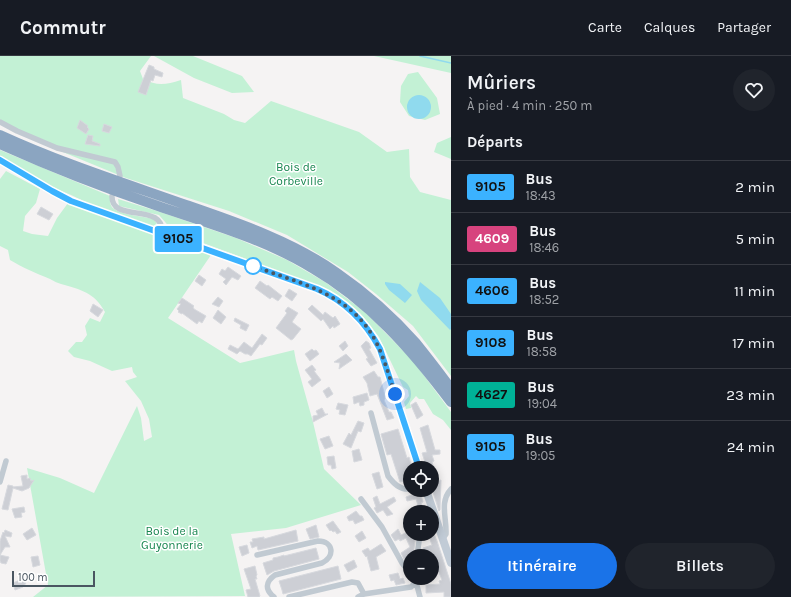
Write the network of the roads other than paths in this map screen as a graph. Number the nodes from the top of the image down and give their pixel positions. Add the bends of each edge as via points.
1 (0, 122) edge
2 (0, 135) edge
3 (0, 144) edge
4 (0, 160) edge
5 (120, 176) dead end
6 (112, 196) dead end
7 (162, 234) junction
8 (451, 389) edge
9 (451, 402) edge
10 (371, 413) dead end
11 (6, 461) dead end
12 (417, 461) edge
13 (0, 482) edge
14 (403, 488) edge
15 (451, 490) edge
16 (361, 499) dead end
17 (439, 530) edge
18 (443, 538) junction
19 (257, 555) dead end
20 (451, 563) edge
21 (403, 564) edge
22 (412, 585) edge
23 (417, 585) edge
24 (364, 594) junction
25 (379, 594) edge
26 (274, 597) edge
27 (289, 597) edge
28 (358, 597) edge
29 (420, 597) edge

1 - 5 street via 57,148 115,162
2 - 8 highway via 80,169 244,225 316,259 351,283 394,320 416,343
3 - 9 highway via 115,191 239,233 280,250 312,268 345,290 386,325 418,359
4 - 7 main road via 71,201
6 - 7 street via 114,206 120,209 157,218 162,224
7 - 12 main road via 317,289 350,309 370,331 380,349
10 - 14 street via 388,476 393,483
11 - 13 street
15 - 18 street via 444,502 446,534
16 - 21 street via 382,527
17 - 18 main road
18 - 20 main road
19 - 26 street via 318,541 329,544 331,555 328,560 275,575 270,579 268,589
22 - 25 street
23 - 29 street
24 - 25 street
24 - 27 street via 358,583 352,582
24 - 28 street

